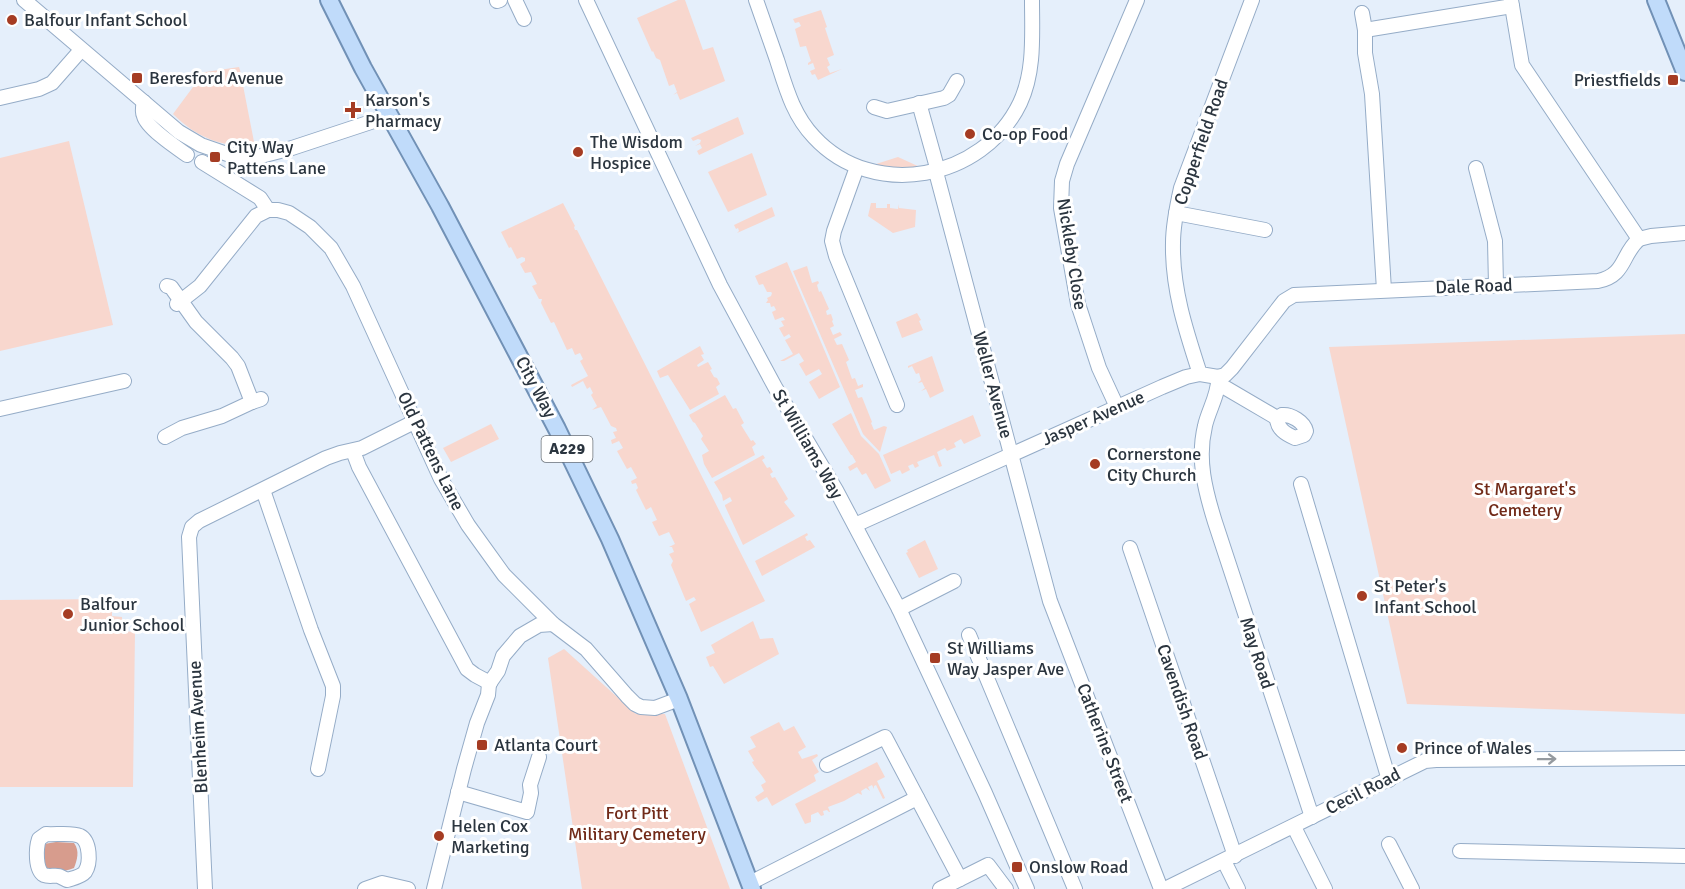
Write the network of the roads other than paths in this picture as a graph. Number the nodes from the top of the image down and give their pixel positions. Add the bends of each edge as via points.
1 (24, 0) edge
2 (329, 0) edge
3 (515, 0) edge
4 (586, 0) edge
5 (756, 0) edge
6 (1032, 0) edge
7 (1137, 0) edge
8 (1252, 0) edge
9 (1656, 0) edge
10 (1512, 3) edge
11 (1362, 13) dead end
12 (524, 19) dead end
13 (1365, 30) junction
14 (81, 50) junction
15 (1685, 72) edge
16 (957, 81) dead end
17 (0, 98) edge
18 (144, 102) junction
19 (920, 103) junction
20 (874, 106) dead end
21 (389, 116) junction
22 (187, 155) dead end
23 (202, 162) dead end
24 (857, 167) junction
25 (1476, 168) dead end
26 (937, 171) junction
27 (268, 210) junction
28 (1176, 213) junction
29 (1265, 230) dead end
30 (1685, 233) edge
31 (1639, 239) junction
32 (1496, 285) junction
33 (167, 286) dead end
34 (1384, 290) junction
35 (179, 303) junction
36 (1200, 374) junction
37 (124, 381) dead end
38 (1219, 381) junction
39 (897, 405) dead end
40 (1117, 408) junction
41 (0, 409) edge
42 (1277, 418) dead end
43 (416, 421) junction
44 (165, 437) dead end
45 (353, 451) junction
46 (1012, 454) junction
47 (1300, 484) dead end
48 (263, 490) junction
49 (855, 525) junction
50 (1131, 548) dead end
51 (954, 581) dead end
52 (1049, 598) joint
53 (899, 609) junction
54 (553, 624) junction
55 (969, 635) dead end
56 (490, 683) junction
57 (679, 699) junction
58 (539, 757) dead end
59 (1685, 758) edge
60 (827, 765) dead end
61 (318, 769) dead end
62 (1389, 780) junction
63 (458, 792) junction
64 (917, 798) junction
65 (1312, 817) junction
66 (1294, 827) junction
67 (1389, 844) dead end
68 (1460, 851) dead end
69 (1685, 856) edge
70 (1229, 858) junction
71 (960, 879) junction
72 (751, 886) edge
73 (205, 889) edge
74 (365, 889) edge
75 (408, 889) edge
76 (434, 889) edge
77 (940, 889) edge
78 (1006, 889) edge
79 (1027, 889) edge
80 (1075, 889) edge
81 (1163, 889) edge
82 (1238, 889) edge
83 (1325, 889) edge
84 (1412, 889) edge

1 - 14 street
2 - 21 main road, City Way / A229
3 - 12 street
4 - 49 street, St Williams Way via 720,285
5 - 24 street via 796,114 818,142
6 - 26 street via 1030,64 1016,110 993,141 964,160
7 - 40 street, Nickleby Close via 1062,181 1061,208 1078,304
8 - 28 street, Copperfield Road via 1181,188
9 - 15 main road
10 - 13 street
10 - 31 street via 1522,65
11 - 13 street
13 - 34 street
14 - 17 street via 52,83
14 - 18 street
16 - 19 street via 947,96
18 - 21 street via 201,145 247,157 271,155
18 - 22 street via 142,114 146,121
19 - 20 street via 887,111
19 - 26 street, Weller Avenue
21 - 57 main road, City Way / A229 via 557,429 610,539
23 - 27 street via 260,198
24 - 26 street via 896,176
24 - 39 street via 834,229 833,245
25 - 32 street via 1495,241
26 - 46 street, Weller Avenue
27 - 35 street via 256,216 200,286
27 - 43 street, Old Pattens Lane via 289,213 331,248
28 - 29 street
28 - 36 street, Copperfield Road via 1173,244 1177,295
30 - 31 street
31 - 32 street, Dale Road via 1618,271 1602,280
32 - 34 street, Dale Road
33 - 35 street
34 - 38 street, Dale Road via 1298,294 1288,298
35 - 44 street via 232,358 256,401 222,417 179,422
36 - 38 street
36 - 40 street, Jasper Avenue
37 - 41 street
38 - 42 street
38 - 65 street, May Road via 1202,439 1205,488
40 - 46 street, Jasper Avenue
43 - 45 street, Blenheim Avenue
43 - 54 street, Old Pattens Lane via 441,479 468,525 504,575
45 - 48 street, Blenheim Avenue via 326,458
45 - 56 street via 467,669
46 - 49 street, Jasper Avenue
46 - 52 street, Weller Avenue
47 - 62 street
48 - 61 street via 333,686
48 - 73 street, Blenheim Avenue via 199,520 189,537
49 - 53 street, St Williams Way
50 - 70 street, Cavendish Road
51 - 53 street
52 - 81 street, Catherine Street
53 - 79 street, St Williams Way
54 - 56 street via 539,625 520,636 503,656
54 - 57 street, Old Pattens Lane via 586,649 635,704 655,708
55 - 80 street
56 - 63 street
57 - 72 main road, City Way / A229
58 - 63 street via 527,812
62 -> 59 street, Cecil Road via 1433,760
60 - 64 street via 885,737
62 - 65 street, Cecil Road
63 - 76 street
64 - 71 street
64 - 72 street
65 - 66 street, Cecil Road
66 - 70 street, Cecil Road
66 - 83 street
67 - 84 street
68 - 69 street
70 - 81 street, Cecil Road
70 - 82 street, Cavendish Road
71 - 77 street
71 - 78 street via 988,865
74 - 75 street via 382,884

